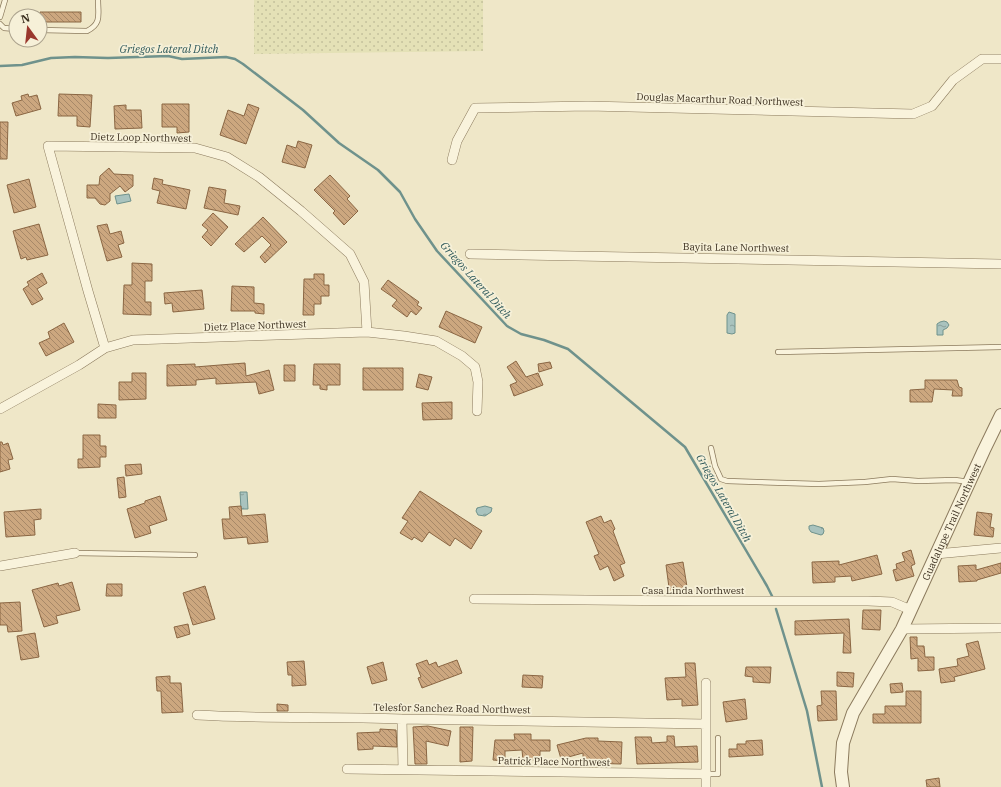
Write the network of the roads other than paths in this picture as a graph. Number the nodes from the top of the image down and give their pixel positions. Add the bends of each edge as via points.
1 (5, 0) edge
2 (98, 0) edge
3 (0, 17) edge
4 (48, 30) edge
5 (1001, 59) edge
6 (452, 160) dead end
7 (470, 254) dead end
8 (1001, 264) edge
9 (368, 332) junction
10 (1001, 346) edge
11 (105, 348) junction
12 (778, 352) dead end
13 (0, 409) edge
14 (477, 411) dead end
15 (1001, 416) edge
16 (711, 448) dead end
17 (969, 482) junction
18 (1001, 548) edge
19 (75, 552) joint
20 (936, 554) junction
21 (196, 555) dead end
22 (0, 566) edge
23 (474, 599) dead end
24 (911, 610) junction
25 (1001, 628) edge
26 (902, 629) junction
27 (706, 683) dead end
28 (197, 715) dead end
29 (402, 719) junction
30 (706, 724) junction
31 (718, 738) dead end
32 (347, 769) dead end
33 (403, 770) junction
34 (705, 774) junction
35 (706, 787) edge
36 (843, 787) edge

1 - 3 lane
2 - 4 lane via 98,23 94,28 88,31
5 - 6 street, Douglas Macarthur Road Northwest via 982,59 953,80 932,106 912,114 588,106 475,108 457,141
7 - 8 street, Bayita Lane Northwest
9 - 11 street, Dietz Place Northwest via 133,340
9 - 11 street, Dietz Loop Northwest via 364,282 350,254 259,177 227,157 195,148 48,146
9 - 14 street, Dietz Place Northwest via 436,341 462,356 476,368
10 - 12 lane
11 - 13 street, Dietz Place Northwest
15 - 17 street, Guadalupe Trail Northwest
16 - 17 lane via 715,466 722,479 726,481 819,484 892,479
17 - 20 street, Guadalupe Trail Northwest
18 - 20 street
19 - 21 lane
19 - 22 street
20 - 24 street, Guadalupe Trail Northwest
23 - 24 street, Casa Linda Northwest via 868,601 892,602
24 - 26 street, Guadalupe Trail Northwest
25 - 26 street
26 - 36 street, Guadalupe Trail Northwest via 852,713 843,743
27 - 30 street
28 - 29 street, Telesfor Sanchez Road Northwest
29 - 30 street, Telesfor Sanchez Road Northwest
29 - 33 street
30 - 34 street
31 - 34 lane via 718,774
32 - 33 street, Patrick Place Northwest
33 - 34 street, Patrick Place Northwest
34 - 35 street

